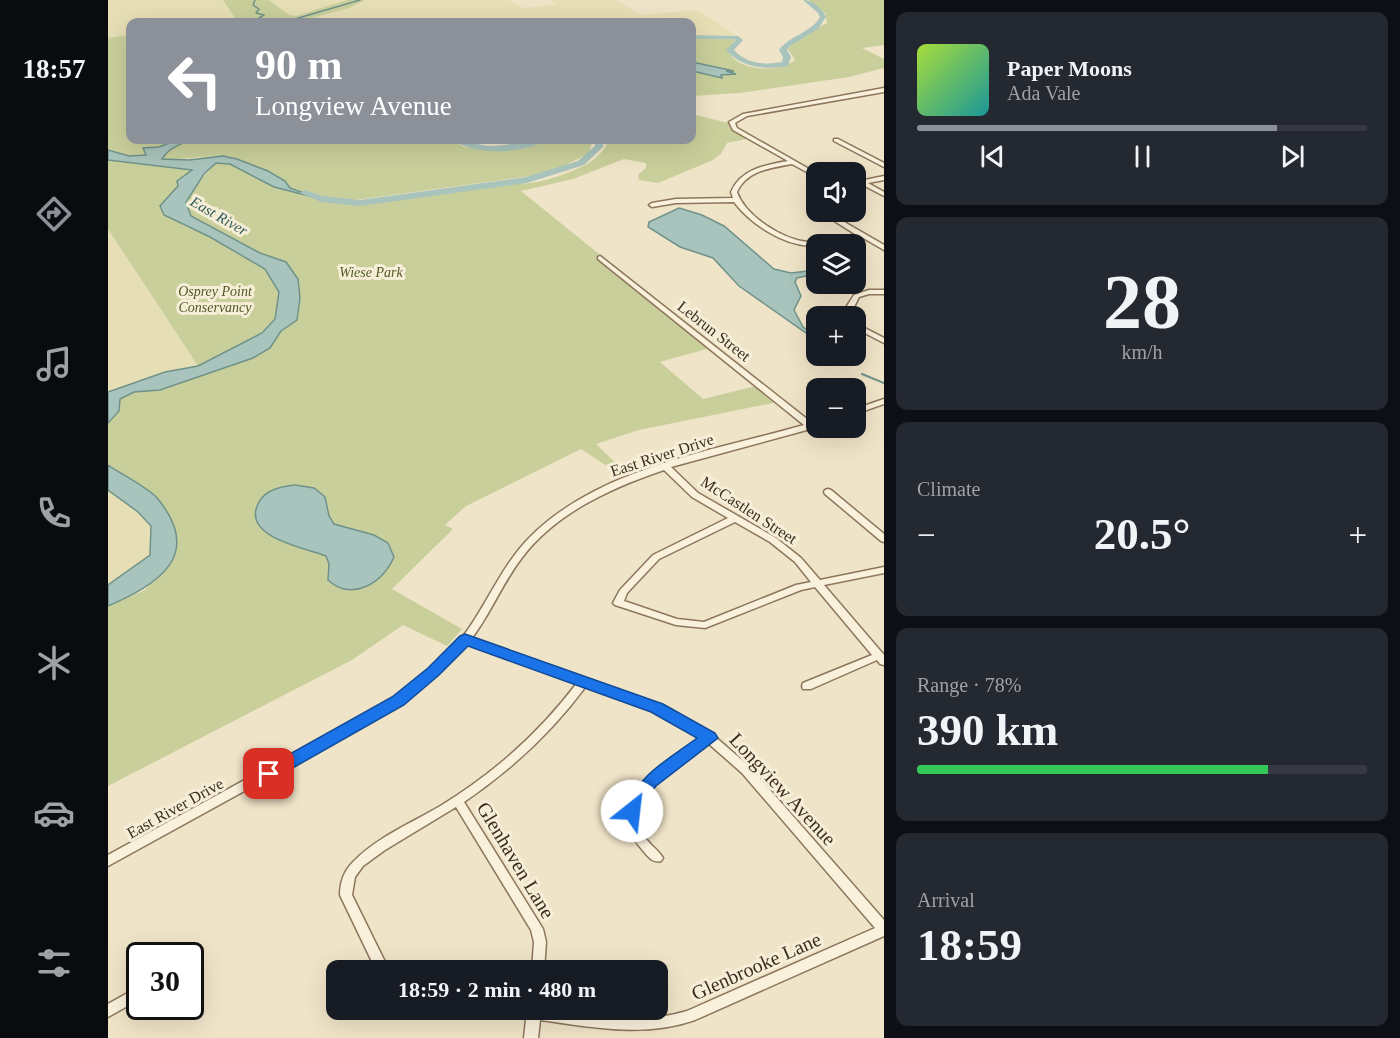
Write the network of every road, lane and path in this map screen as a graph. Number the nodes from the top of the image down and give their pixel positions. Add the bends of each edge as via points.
1 (884, 90) edge
2 (836, 140) dead end
3 (793, 162) junction
4 (884, 165) edge
5 (806, 169) edge
6 (884, 178) edge
7 (866, 182) edge
8 (866, 185) edge
9 (884, 194) edge
10 (735, 200) junction
11 (652, 205) dead end
12 (840, 222) edge
13 (861, 234) edge
14 (866, 237) edge
15 (806, 243) edge
16 (884, 248) edge
17 (600, 258) dead end
18 (884, 292) edge
19 (851, 306) edge
20 (866, 331) edge
21 (884, 341) edge
22 (884, 401) edge
23 (866, 408) edge
24 (806, 419) edge
25 (806, 427) edge
26 (666, 467) junction
27 (828, 492) dead end
28 (735, 518) junction
29 (884, 539) edge
30 (884, 570) edge
31 (818, 583) junction
32 (465, 639) junction
33 (881, 659) edge
34 (584, 682) junction
35 (807, 686) dead end
36 (709, 738) junction
37 (458, 801) junction
38 (657, 858) dead end
39 (108, 861) edge
40 (884, 929) edge
41 (377, 960) edge
42 (539, 960) edge
43 (126, 1000) edge
44 (108, 1011) edge
45 (533, 1020) edge
46 (602, 1020) edge
47 (531, 1038) edge

1 - 3 street via 745,115 732,121 735,129
2 - 4 street
3 - 5 street
3 - 10 street via 746,176 735,188
6 - 7 street
8 - 9 street
10 - 11 street
10 - 15 street via 748,214 786,239
12 - 13 street
14 - 16 street
17 - 24 street, Lebrun Street
18 - 19 street via 856,296
20 - 21 street
22 - 23 street
25 - 26 street, East River Drive
26 - 28 street, McCastlen Street via 695,495
26 - 32 street, East River Drive via 613,486 549,525 514,562
27 - 29 street
28 - 31 street, McCastlen Street via 788,552
28 - 31 street via 656,557 623,592 618,603 676,622 705,625 783,592
30 - 31 street
31 - 33 street, McCastlen Street
32 - 34 street, Longview Avenue
32 - 39 street, East River Drive via 434,672 398,701
33 - 35 street
34 - 36 street, Longview Avenue via 657,708
34 - 37 street, Glenhaven Lane via 533,741
36 - 38 street via 650,782 635,803 633,826
36 - 40 street, Longview Avenue via 746,770
37 - 41 street via 366,857 351,872 346,895
37 - 42 street, Glenhaven Lane via 537,929
40 - 46 street, Glenbrooke Lane via 667,1024
43 - 44 street
45 - 47 street

